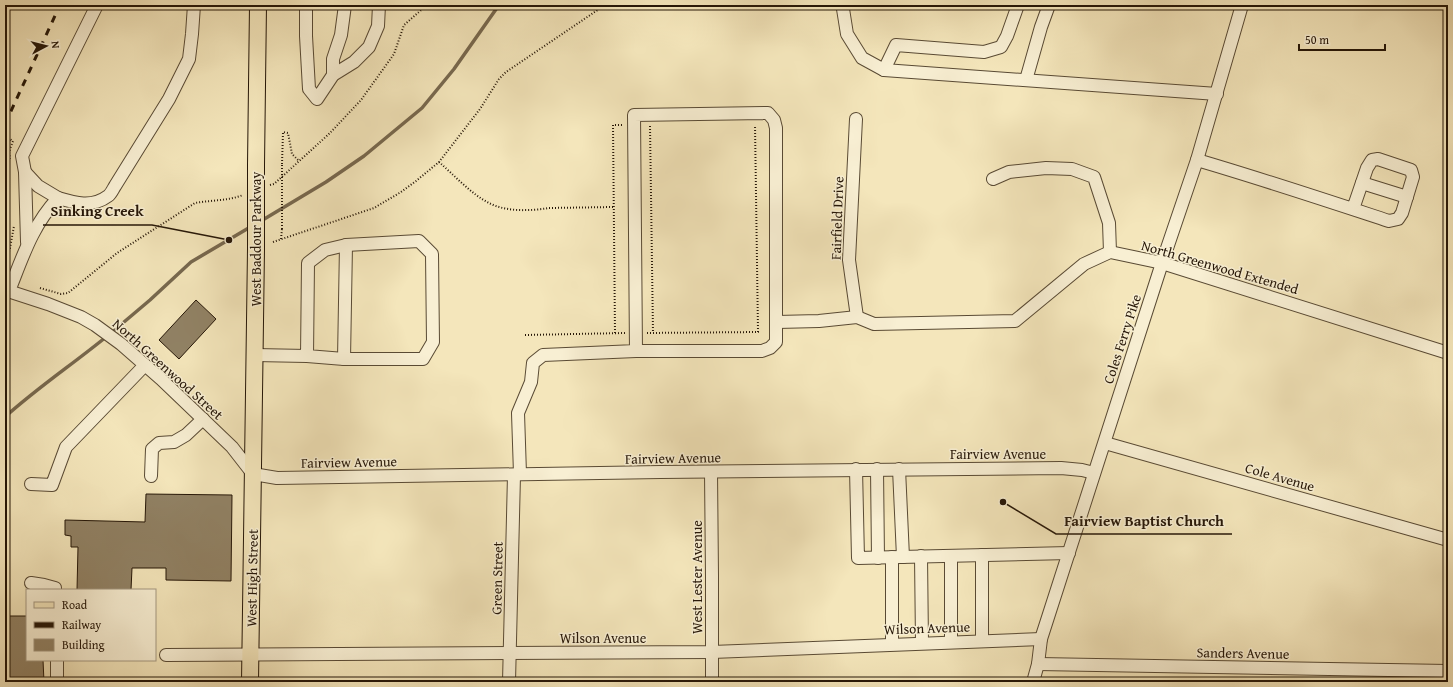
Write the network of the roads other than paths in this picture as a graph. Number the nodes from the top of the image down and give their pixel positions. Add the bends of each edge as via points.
1 (97, 5) edge
2 (194, 5) edge
3 (258, 5) edge
4 (306, 5) edge
5 (345, 5) edge
6 (379, 5) edge
7 (844, 5) edge
8 (1018, 5) edge
9 (1049, 5) edge
10 (1242, 5) edge
11 (884, 70) junction
12 (333, 75) junction
13 (1026, 80) junction
14 (1216, 94) junction
15 (856, 119) dead end
16 (1198, 160) junction
17 (25, 172) junction
18 (993, 179) dead end
19 (1362, 183) junction
20 (1407, 197) junction
21 (58, 198) junction
22 (1353, 209) junction
23 (28, 242) junction
24 (346, 245) junction
25 (1110, 252) junction
26 (1162, 262) junction
27 (7, 290) edge
28 (857, 317) junction
29 (777, 322) junction
30 (636, 351) junction
31 (1448, 353) edge
32 (255, 355) junction
33 (307, 356) junction
34 (344, 359) junction
35 (145, 365) junction
36 (203, 419) junction
37 (1104, 443) junction
38 (856, 469) junction
39 (877, 469) junction
40 (899, 469) junction
41 (711, 472) junction
42 (1094, 473) junction
43 (253, 474) junction
44 (517, 475) junction
45 (151, 476) dead end
46 (31, 484) dead end
47 (1448, 540) edge
48 (1069, 553) junction
49 (982, 555) junction
50 (921, 556) junction
51 (951, 556) junction
52 (897, 557) junction
53 (878, 558) junction
54 (31, 583) dead end
55 (55, 589) edge
56 (1041, 638) junction
57 (982, 641) junction
58 (951, 642) junction
59 (922, 643) junction
60 (892, 644) junction
61 (712, 652) junction
62 (509, 654) junction
63 (166, 655) dead end
64 (251, 655) junction
65 (57, 661) edge
66 (1038, 664) junction
67 (1448, 671) edge
68 (57, 682) edge
69 (250, 682) edge
70 (509, 682) edge
71 (712, 682) edge
72 (1033, 682) edge

1 - 17 street via 22,156
2 - 21 street via 188,59 169,99 108,196 90,204 73,203
3 - 32 main road, West Baddour Parkway, bridge
4 - 12 street via 309,88 317,99
5 - 12 street via 341,35 333,59
6 - 12 street via 378,26 369,47 354,62
7 - 11 street via 847,34 862,58
8 - 11 street via 1001,47 984,52 896,45
9 - 13 street
10 - 14 street, Coles Ferry Pike
11 - 13 street
13 - 14 street
14 - 16 street, Coles Ferry Pike
15 - 28 street, Fairfield Drive via 849,260
16 - 22 street
16 - 26 street, Coles Ferry Pike
17 - 21 street via 38,186
17 - 23 street
18 - 25 street via 1009,172 1046,168 1072,169 1094,177 1109,223
19 - 20 street
19 - 20 street via 1372,160 1378,159 1410,170 1413,177
19 - 22 street
20 - 22 street via 1398,219 1389,221
21 - 23 street via 48,208
23 - 27 street
24 - 33 street via 325,250 308,263
24 - 34 street
24 - 34 street via 418,241 432,254 433,342 423,358
25 - 26 street, North Greenwood Extended
25 - 28 street via 1084,264 1015,321 874,324
26 - 31 street, North Greenwood Extended
26 - 37 street, Coles Ferry Pike
27 - 35 street, North Greenwood Street via 82,317 121,344
28 - 29 street
29 - 30 street via 776,342 762,351
29 - 30 street via 774,120 768,114 634,115
30 - 44 street, Green Street via 554,353 543,355 533,362 531,382 518,413
32 - 33 street
32 - 43 main road, West Baddour Parkway
33 - 34 street
35 - 36 street, North Greenwood Street
35 - 46 street via 66,447 52,485
36 - 43 street, North Greenwood Street via 232,447
36 - 45 street via 186,435 174,442 159,442 152,449
37 - 42 street, Coles Ferry Pike
37 - 47 street, Cole Avenue
38 - 39 street, Fairview Avenue
38 - 41 street, Fairview Avenue
38 - 53 street via 858,558
39 - 40 street, Fairview Avenue
39 - 53 street
40 - 42 street, Fairview Avenue via 1061,468
40 - 52 street
41 - 44 street, Fairview Avenue
41 - 61 street, West Lester Avenue
42 - 48 street, Coles Ferry Pike
43 - 44 street, Fairview Avenue via 277,478
43 - 64 main road, West High Street
44 - 62 street, Green Street
48 - 49 street
48 - 56 street, Coles Ferry Pike
49 - 51 street
49 - 57 street
50 - 51 street
50 - 52 street
50 - 59 street
51 - 58 street
52 - 53 street
52 - 60 street
54 - 55 street
56 - 57 street, Wilson Avenue
56 - 66 street, Coles Ferry Pike
57 - 58 street, Wilson Avenue
58 - 59 street, Wilson Avenue
59 - 60 street, Wilson Avenue
60 - 61 street, Wilson Avenue
61 - 62 street, Wilson Avenue
61 - 71 street, West Lester Avenue
62 - 64 street, Wilson Avenue
62 - 70 street, Green Street
63 - 64 street, Wilson Avenue
64 - 69 main road, West High Street
65 - 68 street
66 - 67 street, Sanders Avenue
66 - 72 street, Coles Ferry Pike

